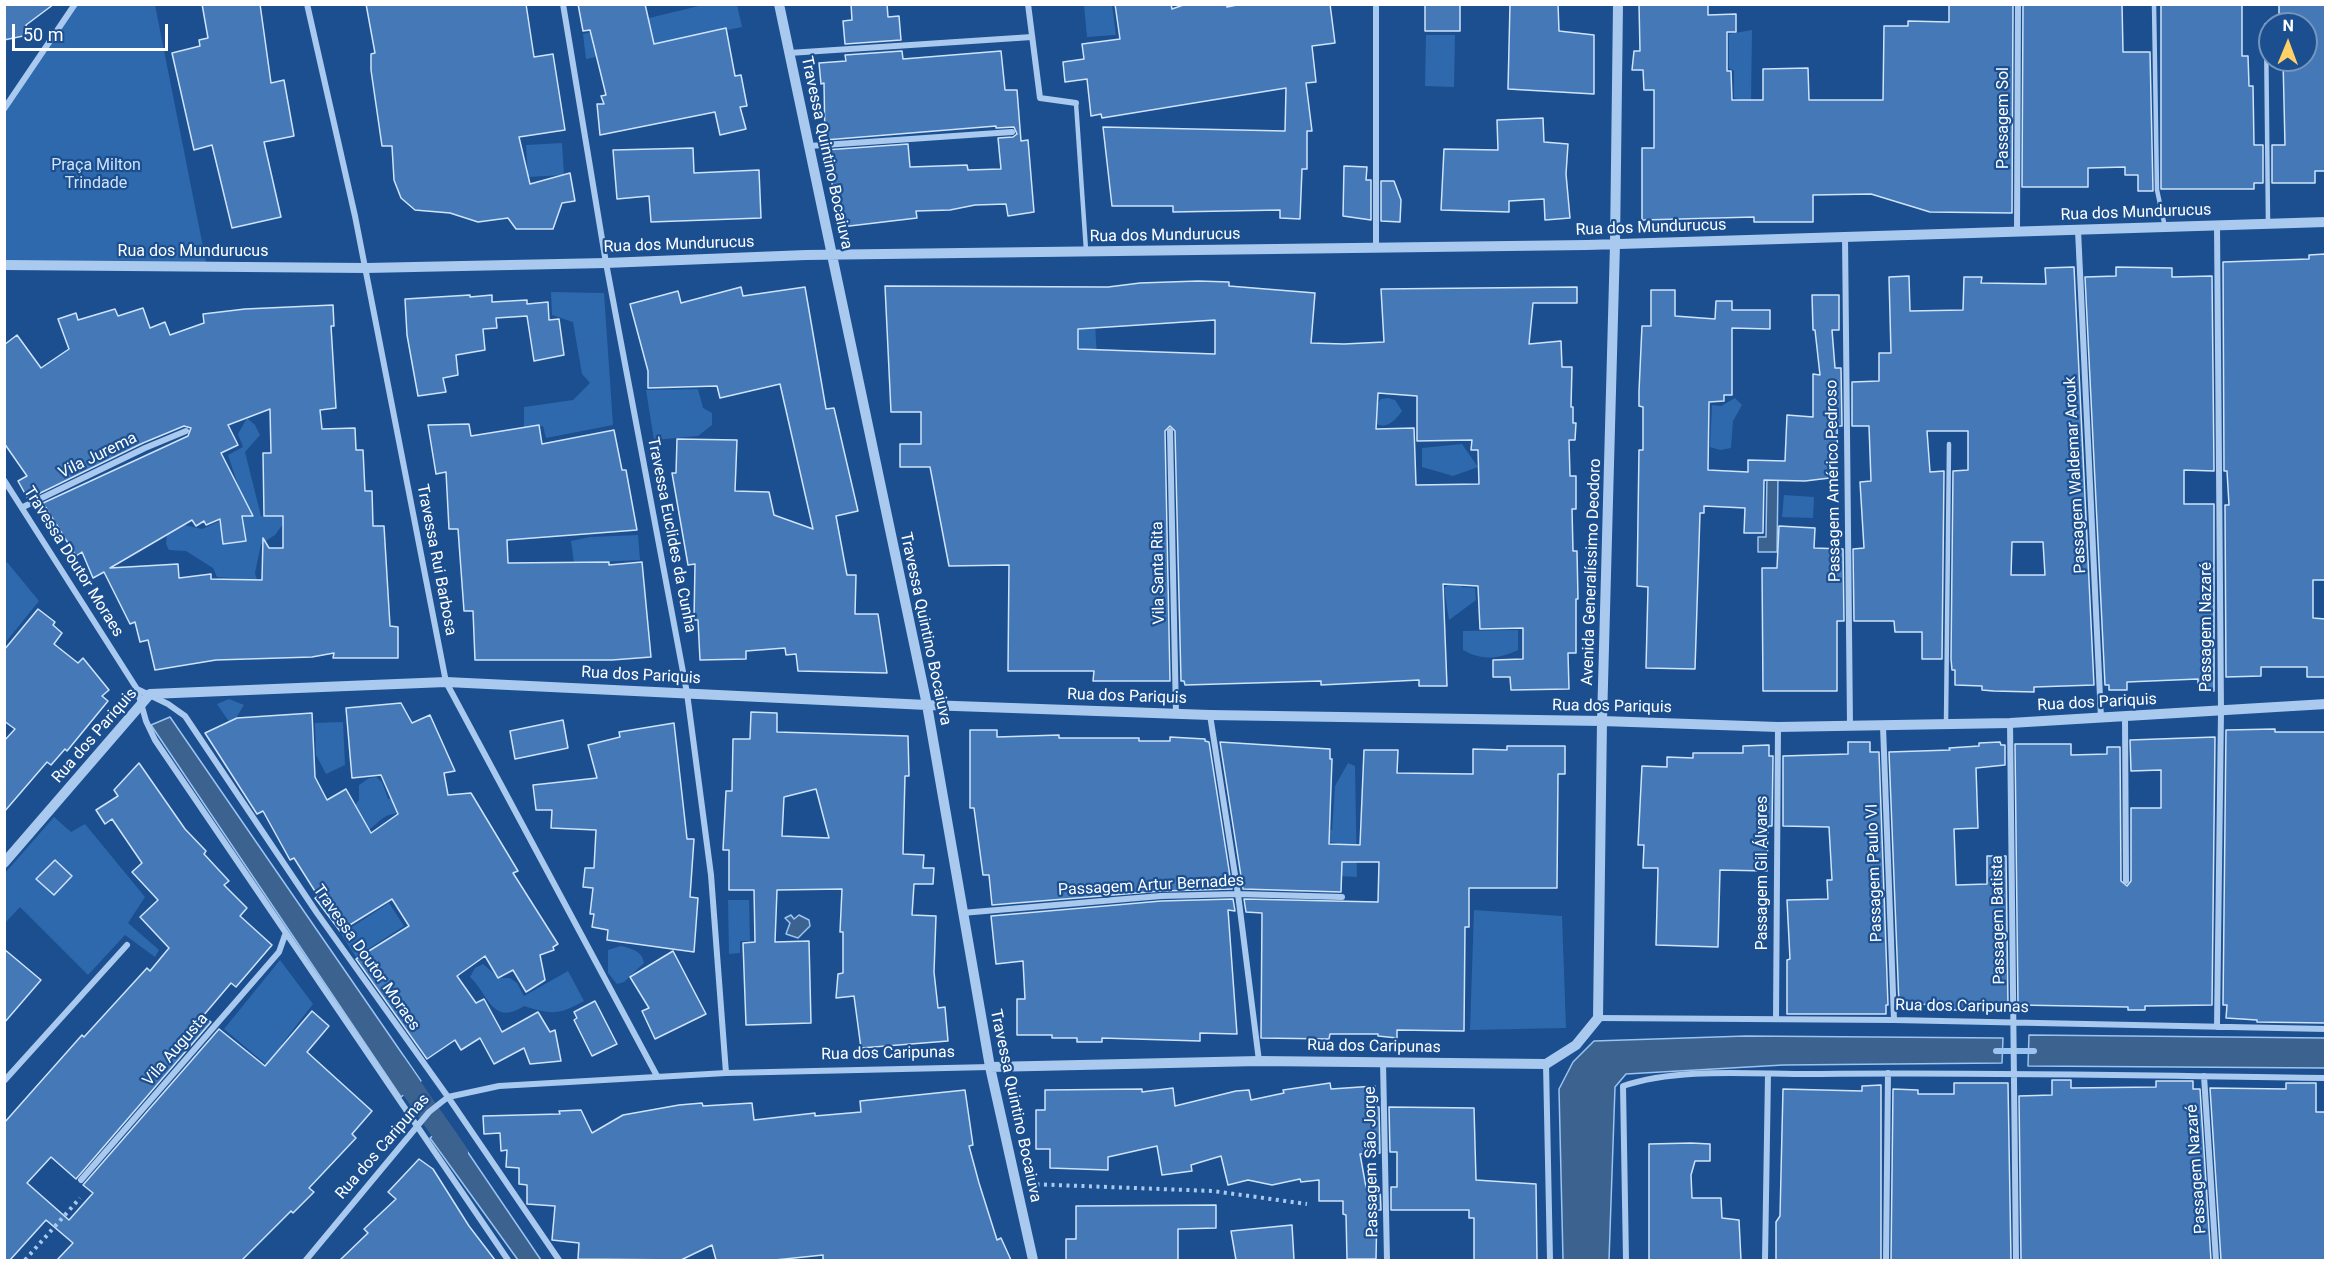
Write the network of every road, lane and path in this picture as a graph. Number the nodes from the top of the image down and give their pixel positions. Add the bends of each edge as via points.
1 (75, 4) edge
2 (307, 4) edge
3 (563, 4) edge
4 (779, 4) edge
5 (1028, 4) edge
6 (1376, 4) edge
7 (1618, 4) edge
8 (2018, 4) edge
9 (2154, 4) edge
10 (1032, 37) junction
11 (789, 53) junction
12 (2266, 72) edge
13 (1076, 103) joint
14 (4, 109) edge
15 (1011, 132) dead end
16 (809, 146) junction
17 (2325, 222) edge
18 (2268, 224) junction
19 (2217, 226) junction
20 (2165, 227) junction
21 (2078, 230) junction
22 (2017, 231) junction
23 (1845, 236) junction
24 (1615, 244) junction
25 (1376, 249) junction
26 (1086, 252) junction
27 (832, 255) junction
28 (606, 263) junction
29 (4, 265) edge
30 (366, 268) junction
31 (186, 431) dead end
32 (1170, 431) dead end
33 (1949, 444) dead end
34 (4, 480) edge
35 (23, 507) junction
36 (446, 682) junction
37 (137, 688) junction
38 (687, 693) junction
39 (150, 694) junction
40 (140, 703) junction
41 (2325, 704) edge
42 (927, 705) junction
43 (2221, 711) junction
44 (1176, 714) junction
45 (1210, 715) junction
46 (2101, 718) junction
47 (2125, 718) junction
48 (1602, 721) junction
49 (2010, 723) junction
50 (1946, 725) junction
51 (1850, 726) junction
52 (1883, 726) junction
53 (1778, 727) junction
54 (4, 863) edge
55 (2126, 881) dead end
56 (1238, 894) junction
57 (1342, 897) dead end
58 (962, 913) junction
59 (285, 935) junction
60 (127, 945) dead end
61 (1598, 1018) junction
62 (1776, 1019) junction
63 (1894, 1020) junction
64 (2014, 1023) junction
65 (2217, 1027) junction
66 (2325, 1029) edge
67 (1259, 1061) junction
68 (1383, 1062) junction
69 (1546, 1064) junction
70 (990, 1067) junction
71 (726, 1073) junction
72 (1888, 1073) junction
73 (2013, 1073) junction
74 (1768, 1074) junction
75 (657, 1076) junction
76 (2204, 1076) junction
77 (2325, 1078) edge
78 (4, 1081) edge
79 (448, 1096) junction
80 (417, 1128) junction
81 (81, 1180) dead end
82 (1016, 1184) junction
83 (80, 1198) dead end
84 (1307, 1204) dead end
85 (26, 1260) edge
86 (306, 1260) edge
87 (508, 1260) edge
88 (559, 1260) edge
89 (1033, 1260) edge
90 (1387, 1260) edge
91 (1550, 1260) edge
92 (1626, 1260) edge
93 (1765, 1260) edge
94 (1886, 1260) edge
95 (2016, 1260) edge
96 (2216, 1260) edge

1 - 14 street
2 - 30 street, Travessa Rui Barbosa
3 - 28 street, Travessa Euclides da Cunha
4 - 11 street, Travessa Quintino Bocaiuva
5 - 10 street
6 - 25 street
7 - 24 street, Avenida Generalíssimo Deodoro
8 - 22 street, Passagem Sol
9 - 20 lane via 2157,190
10 - 11 street
10 - 13 street via 1040,98
11 - 16 street, Travessa Quintino Bocaiuva
12 - 18 lane
13 - 26 lane
15 - 16 street
16 - 27 street, Travessa Quintino Bocaiuva
17 - 18 street, Rua dos Mundurucus
18 - 19 street, Rua dos Mundurucus
19 - 20 street, Rua dos Mundurucus
19 - 43 street, Passagem Nazaré
20 - 21 street, Rua dos Mundurucus
21 - 22 street, Rua dos Mundurucus
21 - 46 street, Passagem Waldemar Arouk
22 - 23 street, Rua dos Mundurucus
23 - 24 street, Rua dos Mundurucus
23 - 51 street, Passagem Américo Pedroso
24 - 25 street, Rua dos Mundurucus
24 - 48 street, Avenida Generalíssimo Deodoro
25 - 26 street, Rua dos Mundurucus
26 - 27 street, Rua dos Mundurucus
27 - 28 street, Rua dos Mundurucus
27 - 42 street, Travessa Quintino Bocaiuva
28 - 30 street, Rua dos Mundurucus
28 - 38 street, Travessa Euclides da Cunha
29 - 30 street, Rua dos Mundurucus
30 - 36 street, Travessa Rui Barbosa
31 - 35 street, Vila Jurema
32 - 44 street, Vila Santa Rita
33 - 50 lane
34 - 35 street, Travessa Doutor Moraes
35 - 37 street, Travessa Doutor Moraes
36 - 38 street, Rua dos Pariquis
36 - 39 street, Rua dos Pariquis
36 - 75 street, Travessa Rui Barbosa
37 - 39 street, Travessa Doutor Moraes
37 - 40 street, Travessa Doutor Moraes
38 - 42 street, Rua dos Pariquis
38 - 71 street, Travessa Euclides da Cunha via 711,875
39 - 40 street, Rua dos Pariquis
39 - 79 street, Travessa Doutor Moraes via 185,716 317,914
40 - 54 street, Rua dos Pariquis
40 - 59 street, Travessa Doutor Moraes via 154,740
41 - 43 street, Rua dos Pariquis
42 - 44 street, Rua dos Pariquis
42 - 58 street, Travessa Quintino Bocaiuva
43 - 47 street, Rua dos Pariquis
43 - 65 street, Passagem Nazaré
44 - 45 street, Rua dos Pariquis
45 - 48 street, Rua dos Pariquis
45 - 56 street
46 - 47 street, Rua dos Pariquis
46 - 49 street, Rua dos Pariquis
47 - 55 street
48 - 53 street, Rua dos Pariquis
48 - 61 street, Avenida Generalíssimo Deodoro
49 - 50 street, Rua dos Pariquis
49 - 64 street, Passagem Batista
50 - 52 street, Rua dos Pariquis
51 - 52 street, Rua dos Pariquis
51 - 53 street, Rua dos Pariquis
52 - 63 street, Passagem Paulo VI
53 - 62 street, Passagem Gil Álvares
56 - 57 street, Passagem Artur Bernades
56 - 58 street, Passagem Artur Bernades via 1161,896
56 - 67 street
58 - 70 street, Travessa Quintino Bocaiuva
59 - 80 street, Travessa Doutor Moraes
59 - 81 street, Vila Augusta via 279,952
60 - 78 street
61 - 62 street, Rua dos Caripunas
61 - 69 street via 1576,1045
62 - 63 street, Rua dos Caripunas
63 - 64 street, Rua dos Caripunas
64 - 65 street, Rua dos Caripunas
64 - 73 street, Passagem Batista
65 - 66 street, Rua dos Caripunas
67 - 68 street, Rua dos Caripunas
67 - 70 street, Rua dos Caripunas
68 - 69 street, Rua dos Caripunas
68 - 90 street, Passagem São Jorge
69 - 91 street
70 - 71 street, Rua dos Caripunas
70 - 82 street, Travessa Quintino Bocaiuva
71 - 75 street, Rua dos Caripunas
72 - 73 street
72 - 74 street
72 - 94 street
73 - 76 street
73 - 95 street, Passagem Batista
74 - 92 street via 1643,1079 1623,1086
74 - 93 street
75 - 79 street, Rua dos Caripunas via 499,1086
76 - 77 street
76 - 96 street, Passagem Nazaré
79 - 80 street, Rua dos Caripunas
79 - 88 street, Travessa Doutor Moraes
80 - 86 street, Rua dos Caripunas
80 - 87 street, Travessa Doutor Moraes
82 - 84 path via 1214,1191
82 - 89 street, Travessa Quintino Bocaiuva
83 - 85 path

